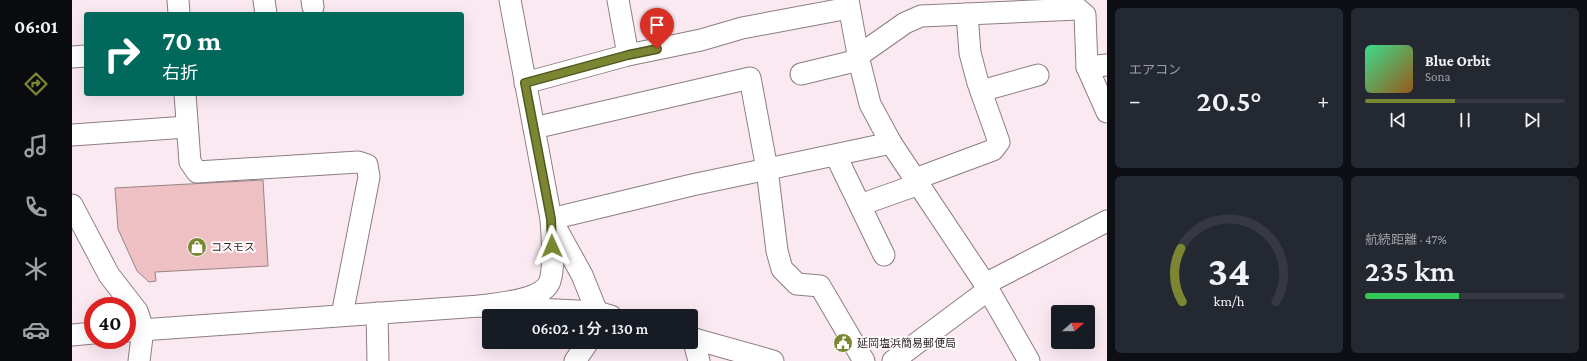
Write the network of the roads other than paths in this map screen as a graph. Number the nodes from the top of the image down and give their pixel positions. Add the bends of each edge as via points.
1 (178, 0) edge
2 (264, 0) edge
3 (510, 0) edge
4 (618, 0) edge
5 (848, 4) edge
6 (179, 12) edge
7 (266, 12) edge
8 (967, 14) junction
9 (628, 55) junction
10 (84, 56) edge
11 (72, 57) edge
12 (859, 58) junction
13 (1097, 66) edge
14 (802, 74) dead end
15 (1038, 75) dead end
16 (525, 83) junction
17 (981, 91) junction
18 (185, 96) edge
19 (1107, 112) edge
20 (187, 126) junction
21 (534, 128) junction
22 (72, 135) edge
23 (891, 143) junction
24 (836, 156) junction
25 (767, 169) junction
26 (917, 181) junction
27 (72, 205) edge
28 (860, 205) junction
29 (551, 219) junction
30 (1107, 221) edge
31 (884, 255) dead end
32 (986, 287) junction
33 (126, 297) edge
34 (480, 306) junction
35 (521, 309) edge
36 (599, 309) edge
37 (377, 313) junction
38 (342, 315) junction
39 (136, 330) edge
40 (84, 334) edge
41 (72, 335) edge
42 (698, 340) edge
43 (136, 346) edge
44 (583, 349) edge
45 (695, 349) edge
46 (140, 361) edge
47 (378, 361) edge
48 (575, 361) edge
49 (699, 361) edge
50 (773, 361) edge
51 (864, 361) edge
52 (893, 361) edge
53 (1029, 361) edge

1 - 6 street
2 - 7 street
3 - 16 street
4 - 9 street
5 - 9 street
5 - 12 street
8 - 12 street via 921,16 905,23
8 - 13 street via 1078,9 1085,15
8 - 17 street via 970,53
9 - 16 street
10 - 11 street
12 - 14 street
12 - 23 street via 870,104
13 - 19 street
15 - 17 street
16 - 21 street
17 - 26 street via 999,142 993,150
18 - 20 street
20 - 22 street
20 - 38 street via 190,162 197,172 358,162 367,165 369,177
21 - 25 street via 750,78
21 - 29 street
23 - 24 street
23 - 26 street
24 - 25 street
24 - 28 street
25 - 29 street
25 - 51 street via 777,251 782,269 797,284 820,286
26 - 28 street
26 - 32 street
27 - 33 street via 109,275
28 - 31 street
29 - 34 street via 550,282 542,292 531,297
29 - 36 street
30 - 32 street
32 - 52 street
32 - 53 street
34 - 35 street
34 - 37 street
37 - 38 street
37 - 47 street
38 - 39 street
40 - 41 street
42 - 50 street
43 - 46 street
44 - 48 street
45 - 49 street

